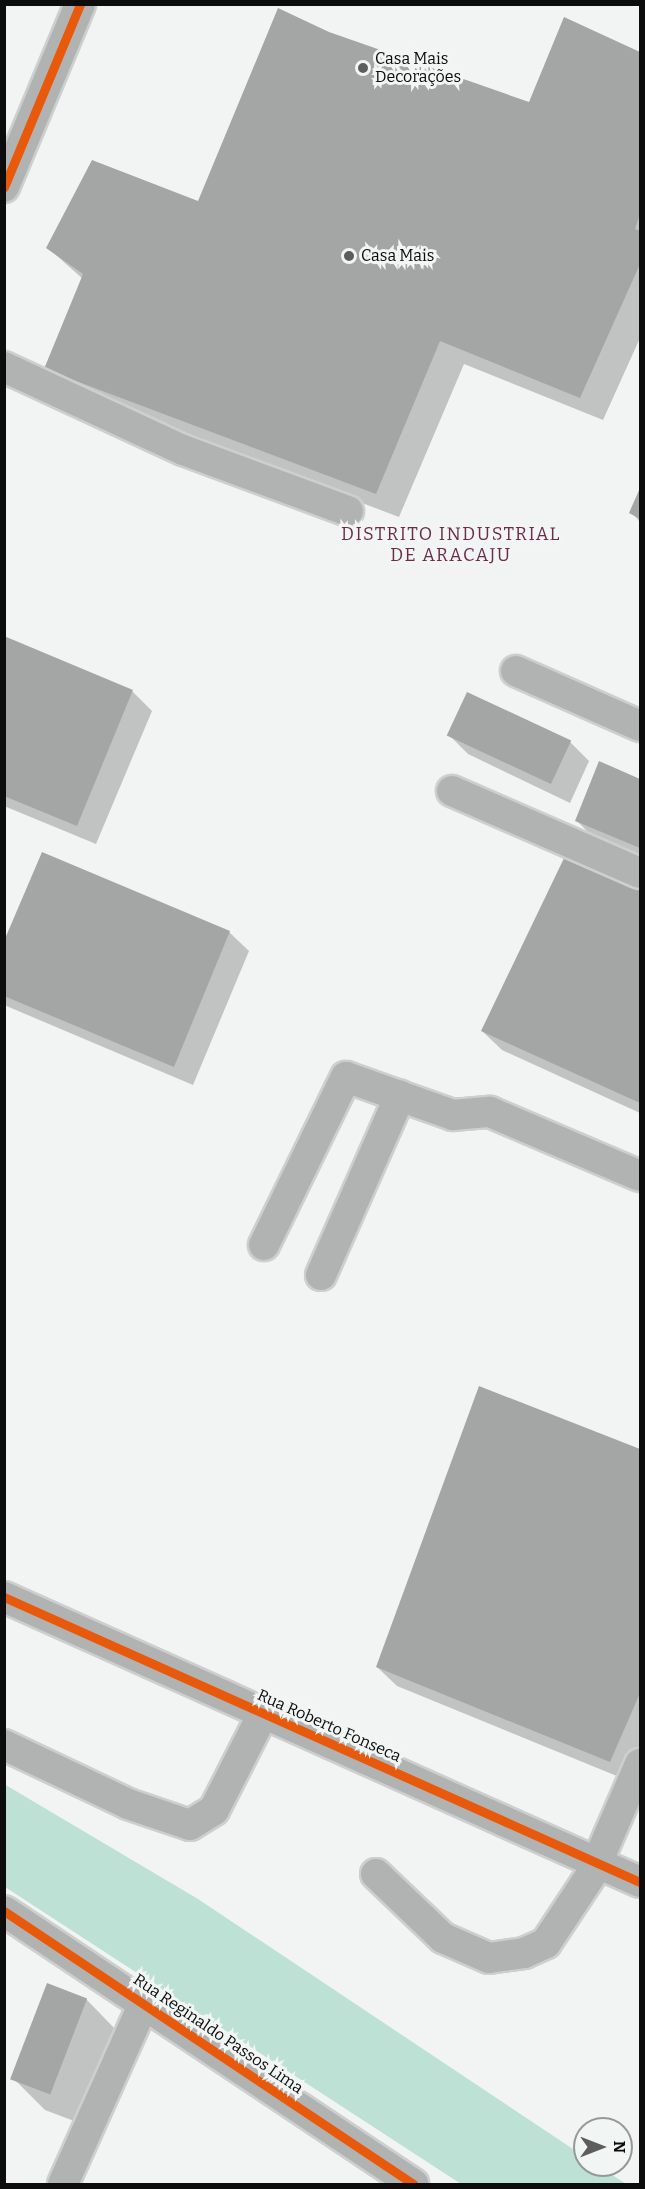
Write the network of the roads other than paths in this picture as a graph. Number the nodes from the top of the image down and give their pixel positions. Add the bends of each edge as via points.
1 (80, 4) edge
2 (4, 187) edge
3 (4, 367) edge
4 (348, 511) dead end
5 (516, 671) dead end
6 (640, 726) edge
7 (452, 791) dead end
8 (640, 873) edge
9 (400, 1096) junction
10 (640, 1176) edge
11 (264, 1245) dead end
12 (321, 1275) dead end
13 (4, 1598) edge
14 (263, 1714) junction
15 (4, 1745) edge
16 (640, 1764) edge
17 (597, 1863) junction
18 (376, 1874) dead end
19 (640, 1882) edge
20 (4, 1911) edge
21 (145, 2001) junction
22 (404, 2182) edge
23 (63, 2184) edge

1 - 2 street
3 - 4 street via 183,450
5 - 6 street
7 - 8 street
9 - 10 street via 453,1115 490,1112
9 - 11 street via 350,1077 340,1079
9 - 12 street
13 - 14 street, Rua Roberto Fonseca
14 - 15 street via 214,1810 190,1824 128,1804
14 - 17 street, Rua Roberto Fonseca
16 - 17 street
17 - 18 street via 546,1943 524,1953 489,1958 443,1938
17 - 19 street, Rua Roberto Fonseca
20 - 21 street, Rua Reginaldo Passos Lima
21 - 22 street, Rua Reginaldo Passos Lima
21 - 23 street

